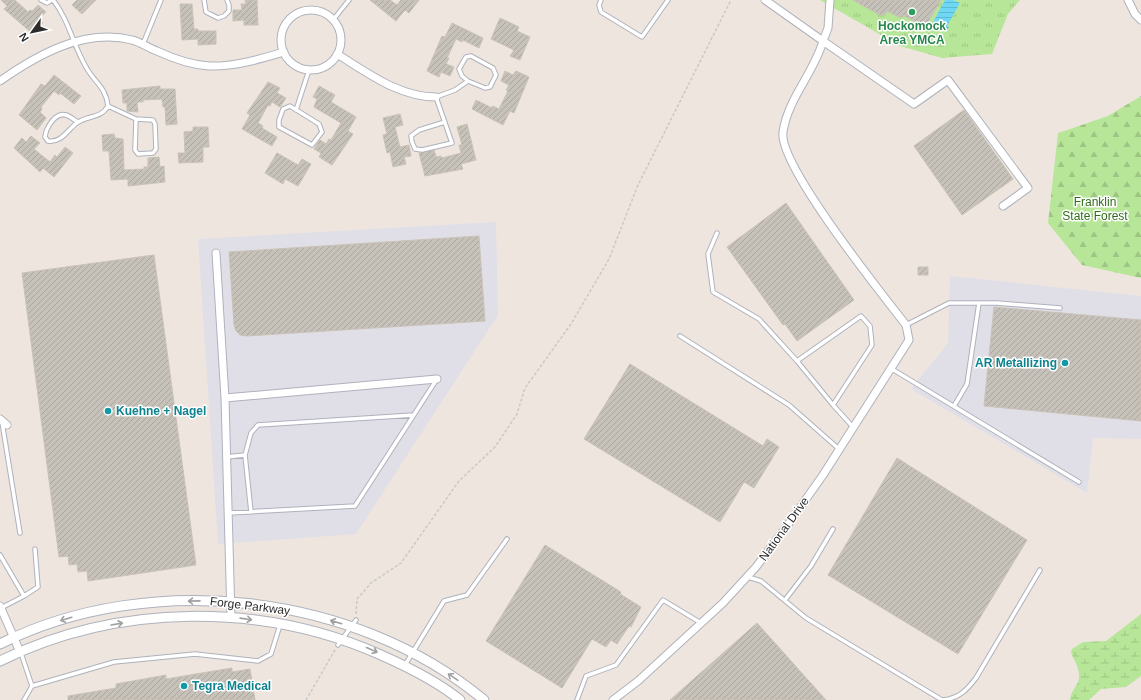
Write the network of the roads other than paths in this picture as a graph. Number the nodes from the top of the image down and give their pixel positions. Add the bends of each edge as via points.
1 (41, 0) edge
2 (52, 0) edge
3 (161, 0) edge
4 (204, 0) edge
5 (226, 0) edge
6 (349, 0) edge
7 (601, 0) edge
8 (668, 0) edge
9 (765, 0) edge
10 (830, 0) edge
11 (1128, 0) edge
12 (332, 20) junction
13 (1141, 20) edge
14 (823, 41) junction
15 (74, 42) junction
16 (144, 44) junction
17 (284, 52) junction
18 (337, 54) junction
19 (309, 70) junction
20 (0, 81) edge
21 (468, 81) junction
22 (436, 97) junction
23 (108, 106) junction
24 (296, 110) junction
25 (136, 119) junction
26 (78, 122) junction
27 (445, 122) junction
28 (1003, 206) dead end
29 (717, 233) dead end
30 (216, 253) dead end
31 (979, 303) junction
32 (1060, 308) dead end
33 (906, 325) junction
34 (680, 336) dead end
35 (797, 361) junction
36 (892, 368) junction
37 (437, 379) joint
38 (225, 398) junction
39 (833, 405) junction
40 (954, 406) junction
41 (414, 415) junction
42 (3, 422) edge
43 (854, 428) junction
44 (839, 449) junction
45 (244, 455) junction
46 (226, 457) junction
47 (1079, 482) dead end
48 (251, 512) junction
49 (227, 513) junction
50 (833, 529) dead end
51 (20, 533) dead end
52 (507, 539) dead end
53 (35, 549) dead end
54 (0, 555) edge
55 (1040, 570) dead end
56 (746, 577) junction
57 (24, 596) junction
58 (785, 600) junction
59 (231, 602) junction
60 (1, 607) edge
61 (231, 617) junction
62 (354, 623) junction
63 (701, 623) junction
64 (280, 624) junction
65 (15, 637) junction
66 (340, 642) junction
67 (0, 644) edge
68 (20, 652) junction
69 (413, 652) junction
70 (0, 661) edge
71 (405, 666) junction
72 (32, 686) junction
73 (24, 700) edge
74 (460, 700) edge
75 (484, 700) edge
76 (577, 700) edge
77 (613, 700) edge
78 (942, 700) edge

1 - 2 lane via 48,3
2 - 15 lane via 67,21
3 - 16 lane
4 - 5 lane via 206,12 218,18 229,11
6 - 12 lane
7 - 8 lane via 601,12 642,37
9 - 14 street
10 - 14 street via 828,28
11 - 13 street
12 - 17 street via 317,11 308,10 295,15 285,25 282,34
12 - 18 street via 340,36
14 - 28 street via 914,104 948,80 1028,188
14 - 33 street via 820,52 794,97 786,117 782,134 784,145 792,166 822,212
15 - 16 street via 104,37
15 - 20 street via 27,62
15 - 23 lane via 85,66 101,84
16 - 17 street via 157,52 210,66 249,62
17 - 19 street via 294,64
18 - 19 street via 325,66
18 - 22 street via 389,86 414,95
19 - 24 lane
21 - 21 lane via 459,69 466,57 471,56 493,68 496,75 490,87 485,88
21 - 22 lane via 455,90
22 - 27 lane
23 - 25 lane
23 - 26 lane via 96,117
24 - 24 lane via 290,106 283,109 279,127 312,145 322,132 319,124
25 - 25 lane via 153,120 156,149 153,152 138,154 135,150
26 - 26 lane via 60,114 54,119 45,137 53,142
27 - 27 lane via 452,143 422,150 415,148 411,136 415,132
29 - 35 lane via 708,254 713,292 759,318
30 - 38 street
31 - 32 lane
31 - 33 lane via 949,303
31 - 40 lane via 967,384
33 - 36 street, National Drive via 909,340
34 - 44 lane via 789,405
35 - 39 lane
35 - 39 lane via 861,316 870,326 872,345
36 - 40 lane
36 - 43 street, National Drive
37 - 38 street
37 - 41 lane
38 - 46 street
39 - 43 lane
40 - 47 lane
41 - 45 lane via 258,425 252,433
41 - 48 lane via 355,506
42 - 51 lane
43 - 44 street, National Drive
44 - 56 street, National Drive via 787,526
45 - 46 lane
45 - 48 lane
46 - 49 street
48 - 49 lane
49 - 59 street
50 - 58 lane via 811,566
52 - 69 lane via 467,595 444,601
53 - 57 lane via 38,587
54 - 57 lane
55 - 78 lane via 976,678 965,692 953,699
56 - 58 lane via 761,581
56 - 63 street, National Drive
57 - 60 lane
58 - 78 lane via 806,618
59 - 61 street
62 -> 59 street, Forge Parkway via 287,609
59 -> 65 street, Forge Parkway via 169,601 110,609 70,617
60 - 65 street
61 -> 64 street, Forge Parkway
68 -> 61 street, Forge Parkway via 93,628 142,619
62 - 66 lane
62 - 69 street, Forge Parkway
63 - 76 lane via 663,600 616,665 586,676
63 - 77 street, National Drive via 638,681
64 - 66 street, Forge Parkway via 306,629
64 - 72 lane via 271,654 258,661 194,654 121,662
65 - 67 street, Forge Parkway
65 - 68 street
66 -> 71 street, Forge Parkway via 354,643
68 - 70 street, Forge Parkway
68 - 72 lane
69 - 71 lane
75 -> 69 street, Forge Parkway via 456,678
71 - 74 street, Forge Parkway
72 - 73 lane

